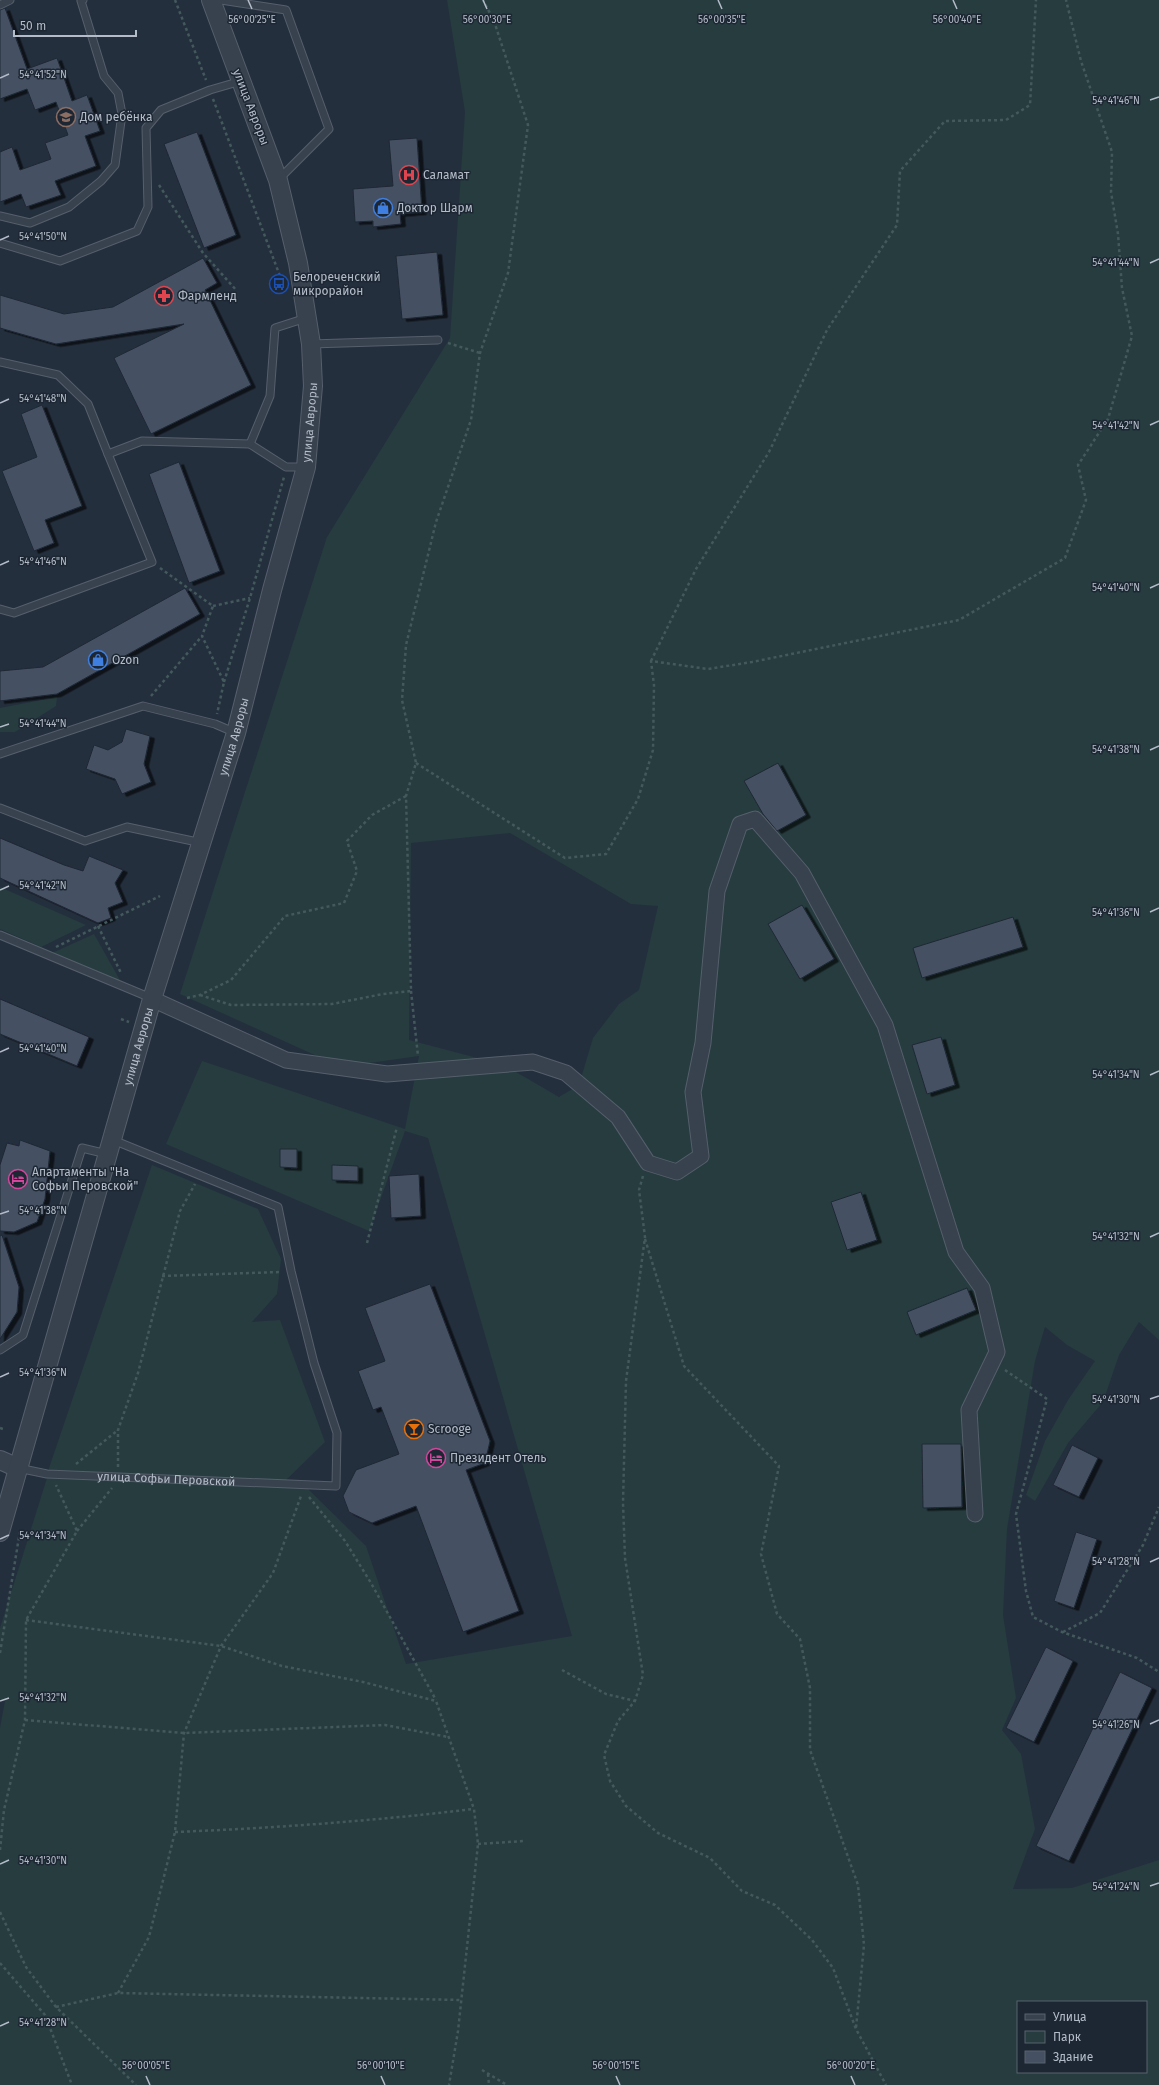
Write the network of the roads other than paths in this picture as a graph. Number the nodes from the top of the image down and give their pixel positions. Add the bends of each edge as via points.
1 (10, 0) edge
2 (81, 0) edge
3 (211, 0) edge
4 (221, 0) edge
5 (0, 5) edge
6 (241, 81) junction
7 (278, 180) junction
8 (0, 216) edge
9 (0, 243) edge
10 (307, 318) junction
11 (438, 340) road end
12 (311, 344) junction
13 (0, 362) edge
14 (250, 444) junction
15 (108, 454) junction
16 (306, 467) junction
17 (0, 609) edge
18 (236, 733) junction
19 (0, 754) edge
20 (0, 808) edge
21 (202, 843) junction
22 (0, 935) edge
23 (152, 999) junction
24 (110, 1147) junction
25 (0, 1350) edge
26 (0, 1460) edge
27 (18, 1468) junction
28 (975, 1514) dead end
29 (0, 1532) edge

1 - 5 lane
2 - 8 lane via 104,76 118,93 122,114 115,165 101,181 69,207 30,223
3 - 6 street, улица Авроры
4 - 7 lane via 286,10 329,128
6 - 7 street, улица Авроры
6 - 9 lane via 210,90 161,110 146,128 148,207 137,232 60,261
7 - 10 street, улица Авроры via 298,263
10 - 12 street, улица Авроры
10 - 14 lane via 275,328 270,396
11 - 12 lane
12 - 16 street, улица Авроры via 313,386
13 - 15 lane via 58,375 88,404
14 - 15 lane via 142,441
14 - 16 lane via 286,467
15 - 17 lane via 152,562 14,613
16 - 18 street, улица Авроры
18 - 19 lane via 215,724 143,706
18 - 21 street, улица Авроры
20 - 21 lane via 85,841 127,827
21 - 23 street, улица Авроры
22 - 23 lane
23 - 24 street, улица Авроры
23 - 28 street via 286,1060 386,1074 533,1062 566,1073 618,1117 648,1163 677,1172 701,1156 693,1092 703,1043 717,891 740,824 756,818 802,873 885,1025 956,1252 982,1288 997,1352 969,1410
24 - 25 lane via 82,1148 22,1335
24 - 27 street, улица Авроры
24 - 27 lane, улица Софьи Перовской via 200,1175 278,1207 314,1363 337,1433 336,1486 305,1487 47,1474
26 - 27 street, улица Софьи Перовской
27 - 29 street, улица Авроры

